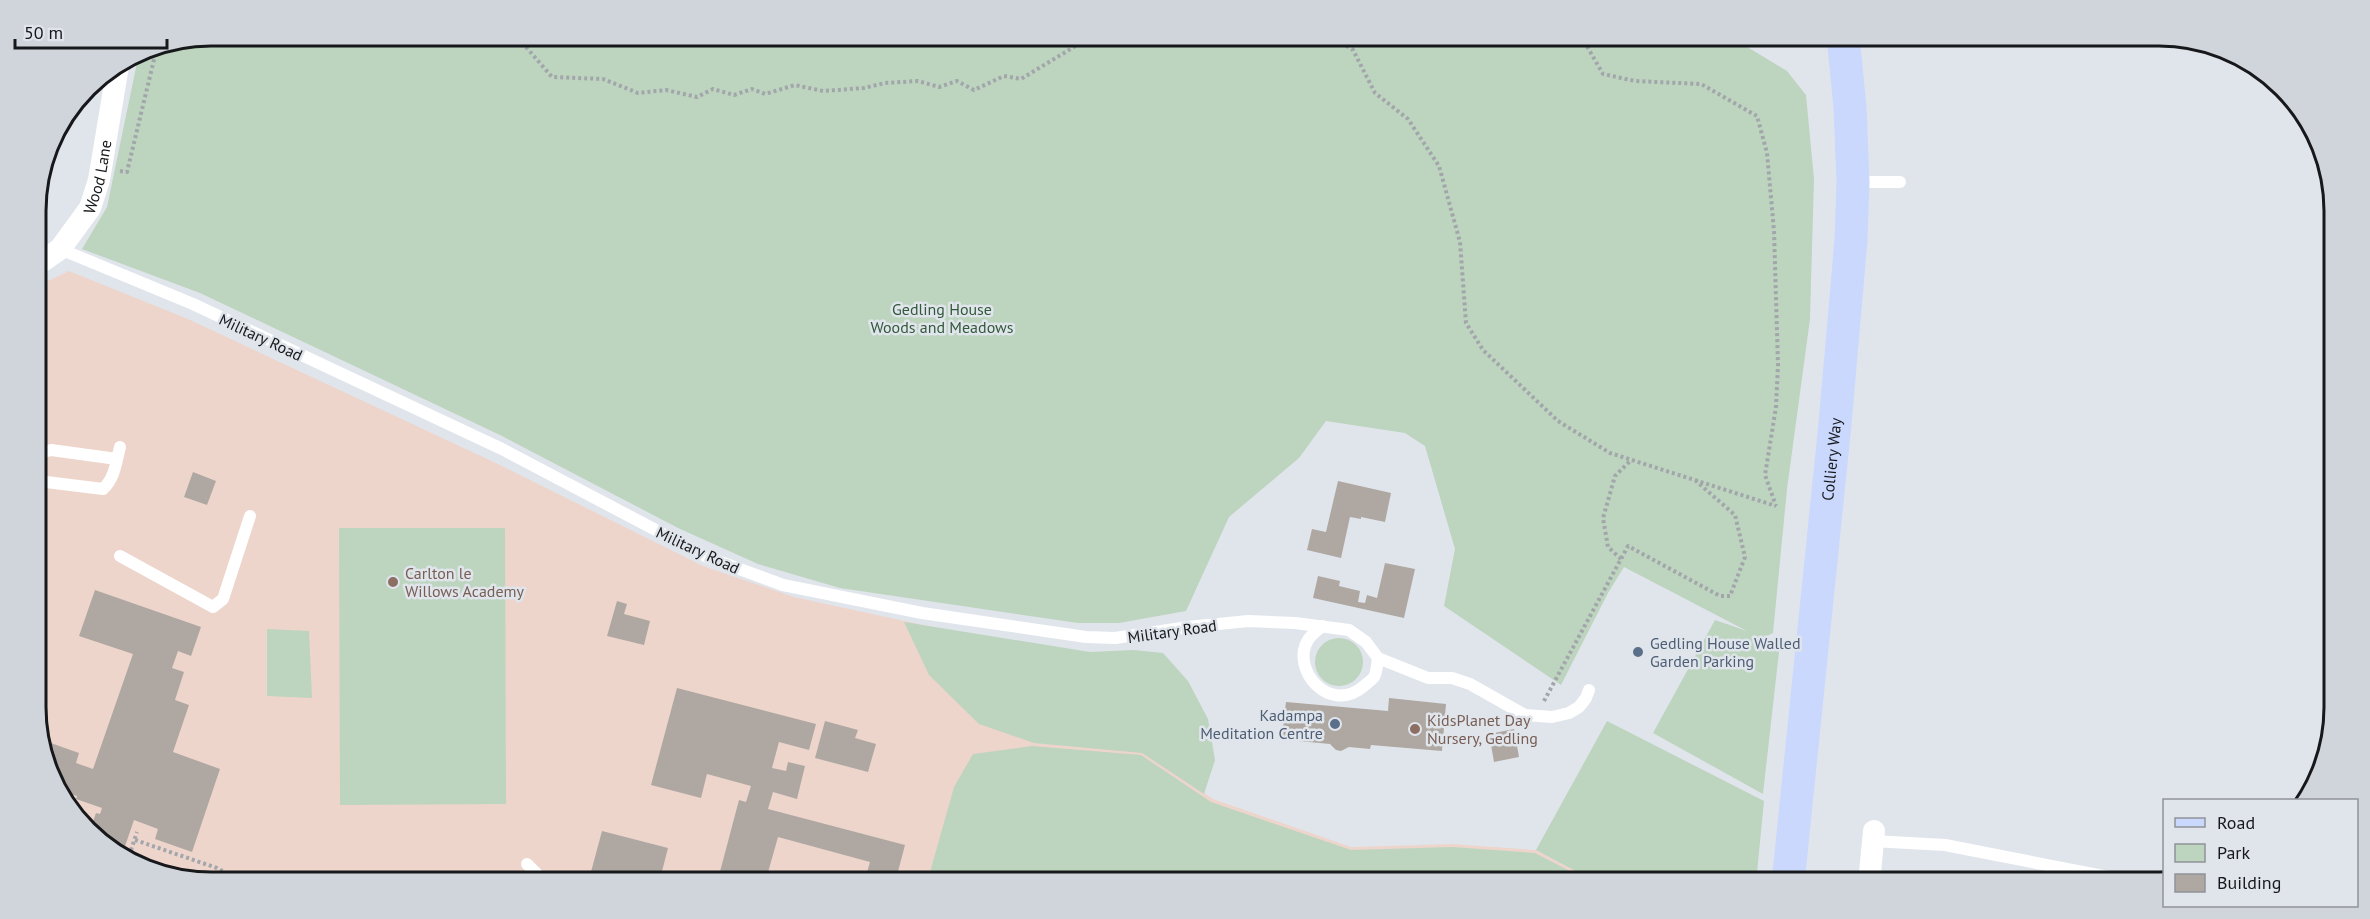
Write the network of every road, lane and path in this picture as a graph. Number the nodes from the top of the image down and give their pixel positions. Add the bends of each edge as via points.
1 (521, 46) edge
2 (1075, 46) edge
3 (1346, 46) edge
4 (1587, 46) edge
5 (1844, 46) edge
6 (155, 57) edge
7 (116, 77) edge
8 (99, 180) junction
9 (1853, 182) junction
10 (1900, 182) dead end
11 (60, 249) junction
12 (47, 259) edge
13 (47, 451) edge
14 (118, 453) joint
15 (1631, 460) junction
16 (1694, 480) junction
17 (46, 482) edge
18 (250, 516) dead end
19 (120, 556) dead end
20 (1621, 559) junction
21 (1322, 626) junction
22 (1378, 658) junction
23 (1588, 690) dead end
24 (1552, 717) junction
25 (137, 832) dead end
26 (1874, 836) joint
27 (135, 840) junction
28 (131, 851) edge
29 (526, 864) dead end
30 (224, 872) edge
31 (534, 872) edge
32 (1789, 872) edge
33 (1870, 872) edge
34 (2083, 872) edge

1 - 2 path via 552,77 603,79 638,93 666,90 697,97 713,89 734,95 752,90 765,94 795,85 823,91 918,81 939,87 957,81 974,90 1004,76 1021,79
3 - 15 path via 1353,50 1375,93 1408,119 1439,166 1460,242 1466,323 1483,350 1558,421 1610,453
4 - 16 path via 1603,74 1635,81 1701,84 1757,117 1767,153 1778,365 1766,475 1776,506
5 - 9 main road, Colliery Way
6 - 8 path via 127,172 115,170
7 - 8 street, Wood Lane
8 - 11 street, Wood Lane via 90,208
9 - 10 lane
9 - 32 main road, Colliery Way via 1835,424
11 - 12 street, Wood Lane
11 - 21 lane, Military Road via 193,304 491,444 707,557 783,585 922,614 1086,637 1114,638 1248,621
13 - 14 lane
14 - 17 lane via 111,482 103,489
15 - 16 path
15 - 20 path via 1615,476 1604,518 1608,547
16 - 20 path via 1735,515 1745,557 1730,596 1720,596 1628,546
18 - 19 lane via 223,599 213,607
20 - 24 path via 1542,706
21 - 22 lane, Military Road via 1349,630 1366,642
21 - 22 lane via 1308,639 1303,654 1313,683 1323,692 1336,696 1356,692 1374,677
22 - 24 lane via 1428,678 1452,678 1470,684 1526,715
23 - 24 lane via 1579,707
25 - 27 path
26 - 33 street
26 - 34 lane via 1945,845
27 - 28 path
27 - 30 path
29 - 31 lane

